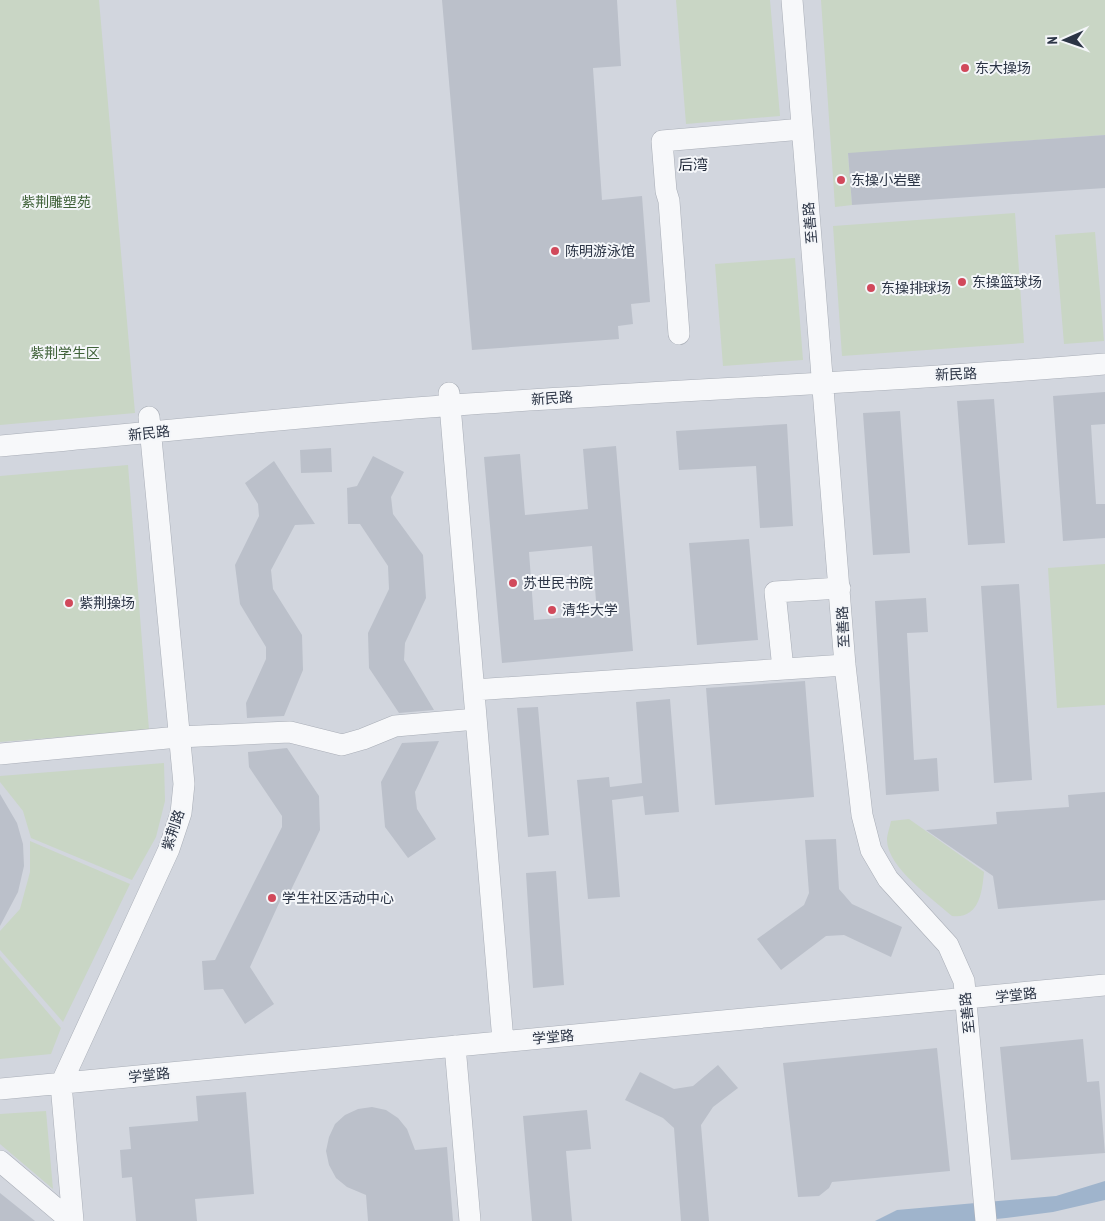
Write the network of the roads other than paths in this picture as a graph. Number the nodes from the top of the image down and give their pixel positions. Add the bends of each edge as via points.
1 (792, 0) edge
2 (802, 129) junction
3 (678, 334) dead end
4 (1105, 364) edge
5 (823, 382) junction
6 (450, 399) junction
7 (150, 425) junction
8 (0, 446) edge
9 (840, 588) junction
10 (845, 665) junction
11 (783, 670) junction
12 (474, 690) junction
13 (476, 719) junction
14 (178, 737) junction
15 (0, 754) edge
16 (1105, 985) edge
17 (966, 1000) junction
18 (503, 1042) junction
19 (455, 1046) junction
20 (61, 1084) junction
21 (0, 1089) edge
22 (0, 1161) edge
23 (72, 1221) edge
24 (470, 1221) edge
25 (986, 1221) edge

1 - 2 street, 至善路
2 - 3 street via 662,141 666,191 670,201
2 - 5 street, 至善路
4 - 5 street, 新民路
5 - 6 street, 新民路
5 - 9 street, 至善路
6 - 7 street, 新民路 via 316,415
6 - 12 street
7 - 8 street, 新民路
7 - 14 street, 紫荆路
9 - 10 street, 至善路
9 - 11 street via 775,592
10 - 11 street
10 - 17 street, 至善路 via 862,816 871,850 888,879 948,945 960,970
11 - 12 street
12 - 13 street
13 - 14 street via 395,726 342,745 290,732
13 - 18 street
14 - 15 street
14 - 20 street, 紫荆路 via 184,784 181,813 169,849
16 - 17 street, 学堂路
17 - 18 street, 学堂路
17 - 25 street, 至善路
18 - 19 street, 学堂路
19 - 20 street, 学堂路
19 - 24 street
20 - 21 street, 学堂路
20 - 23 street, 紫荆路
22 - 23 street

